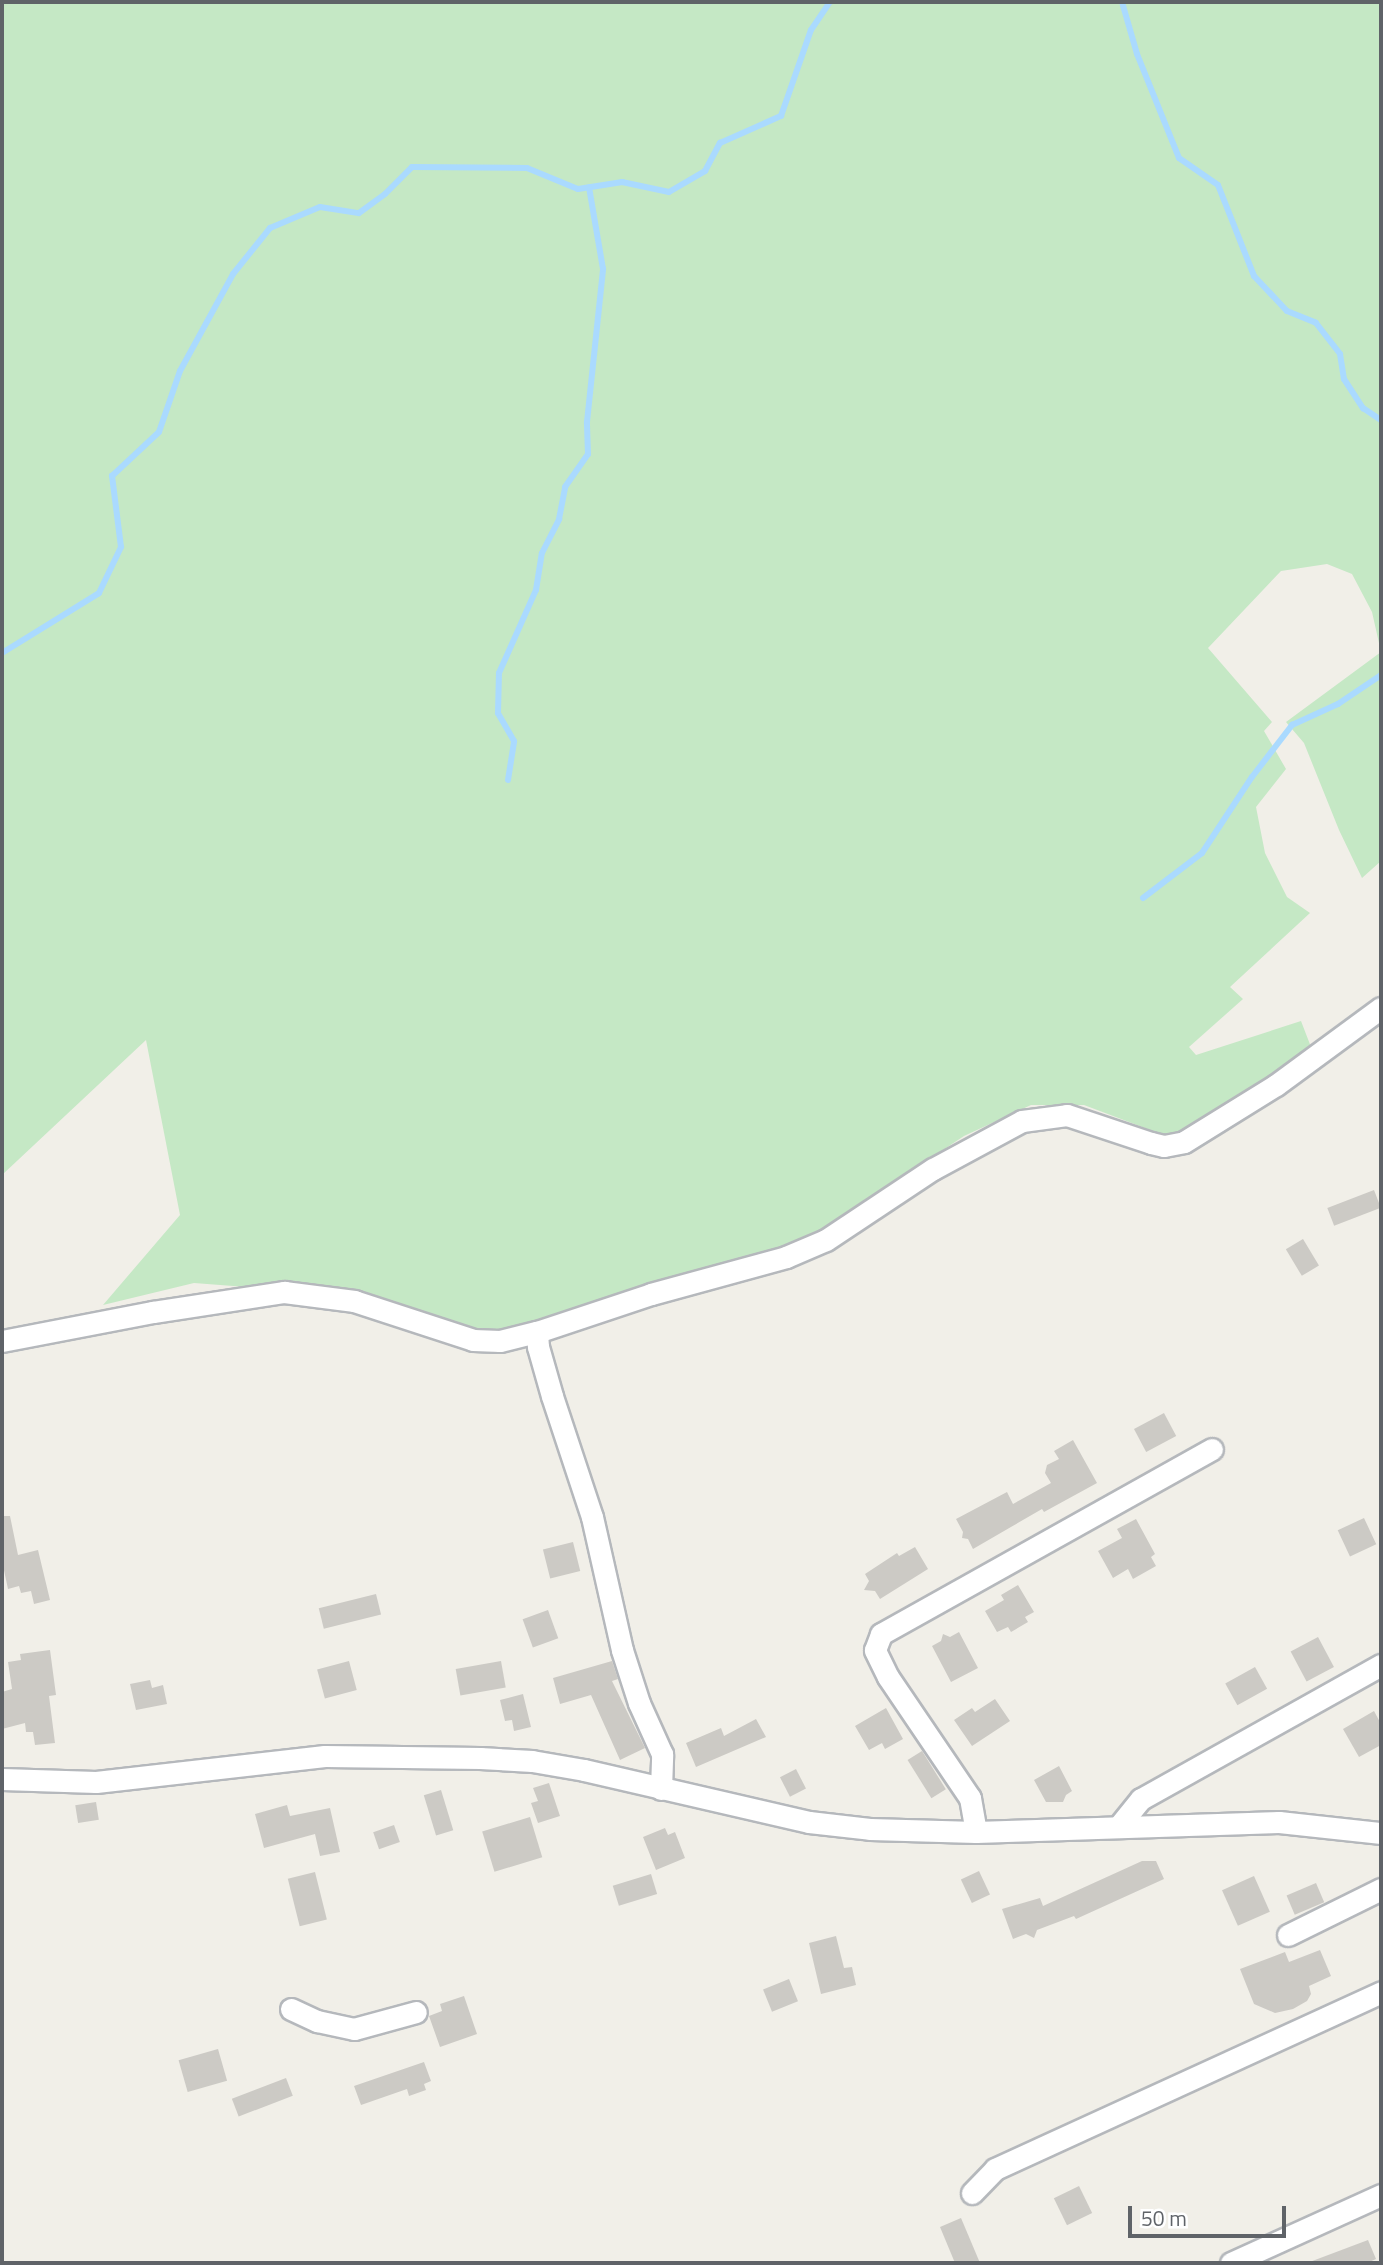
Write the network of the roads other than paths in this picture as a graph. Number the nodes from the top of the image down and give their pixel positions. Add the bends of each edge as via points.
1 (1381, 1008) edge
2 (537, 1332) junction
3 (2, 1341) edge
4 (1212, 1449) dead end
5 (1381, 1665) edge
6 (2, 1779) edge
7 (661, 1790) junction
8 (1118, 1827) junction
9 (976, 1832) junction
10 (1381, 1833) edge
11 (1381, 1889) edge
12 (1288, 1935) dead end
13 (1381, 1992) edge
14 (291, 2009) dead end
15 (416, 2012) dead end
16 (972, 2193) dead end
17 (1381, 2194) edge
18 (1231, 2263) edge

1 - 2 street via 1276,1086 1184,1142 1164,1146 1067,1115 1022,1121 933,1169 826,1240
2 - 3 street via 500,1341 473,1340 354,1301 284,1292
2 - 7 street via 552,1396 592,1517 622,1650 662,1754
4 - 9 street via 881,1634 875,1650 970,1798
5 - 8 street via 1141,1798
6 - 7 street via 96,1782 325,1756 398,1755 531,1761
7 - 9 street via 809,1822 909,1832
8 - 9 street
8 - 10 street via 1279,1822
11 - 12 street
13 - 16 street via 995,2169
14 - 15 street via 317,2021 354,2029
17 - 18 street

